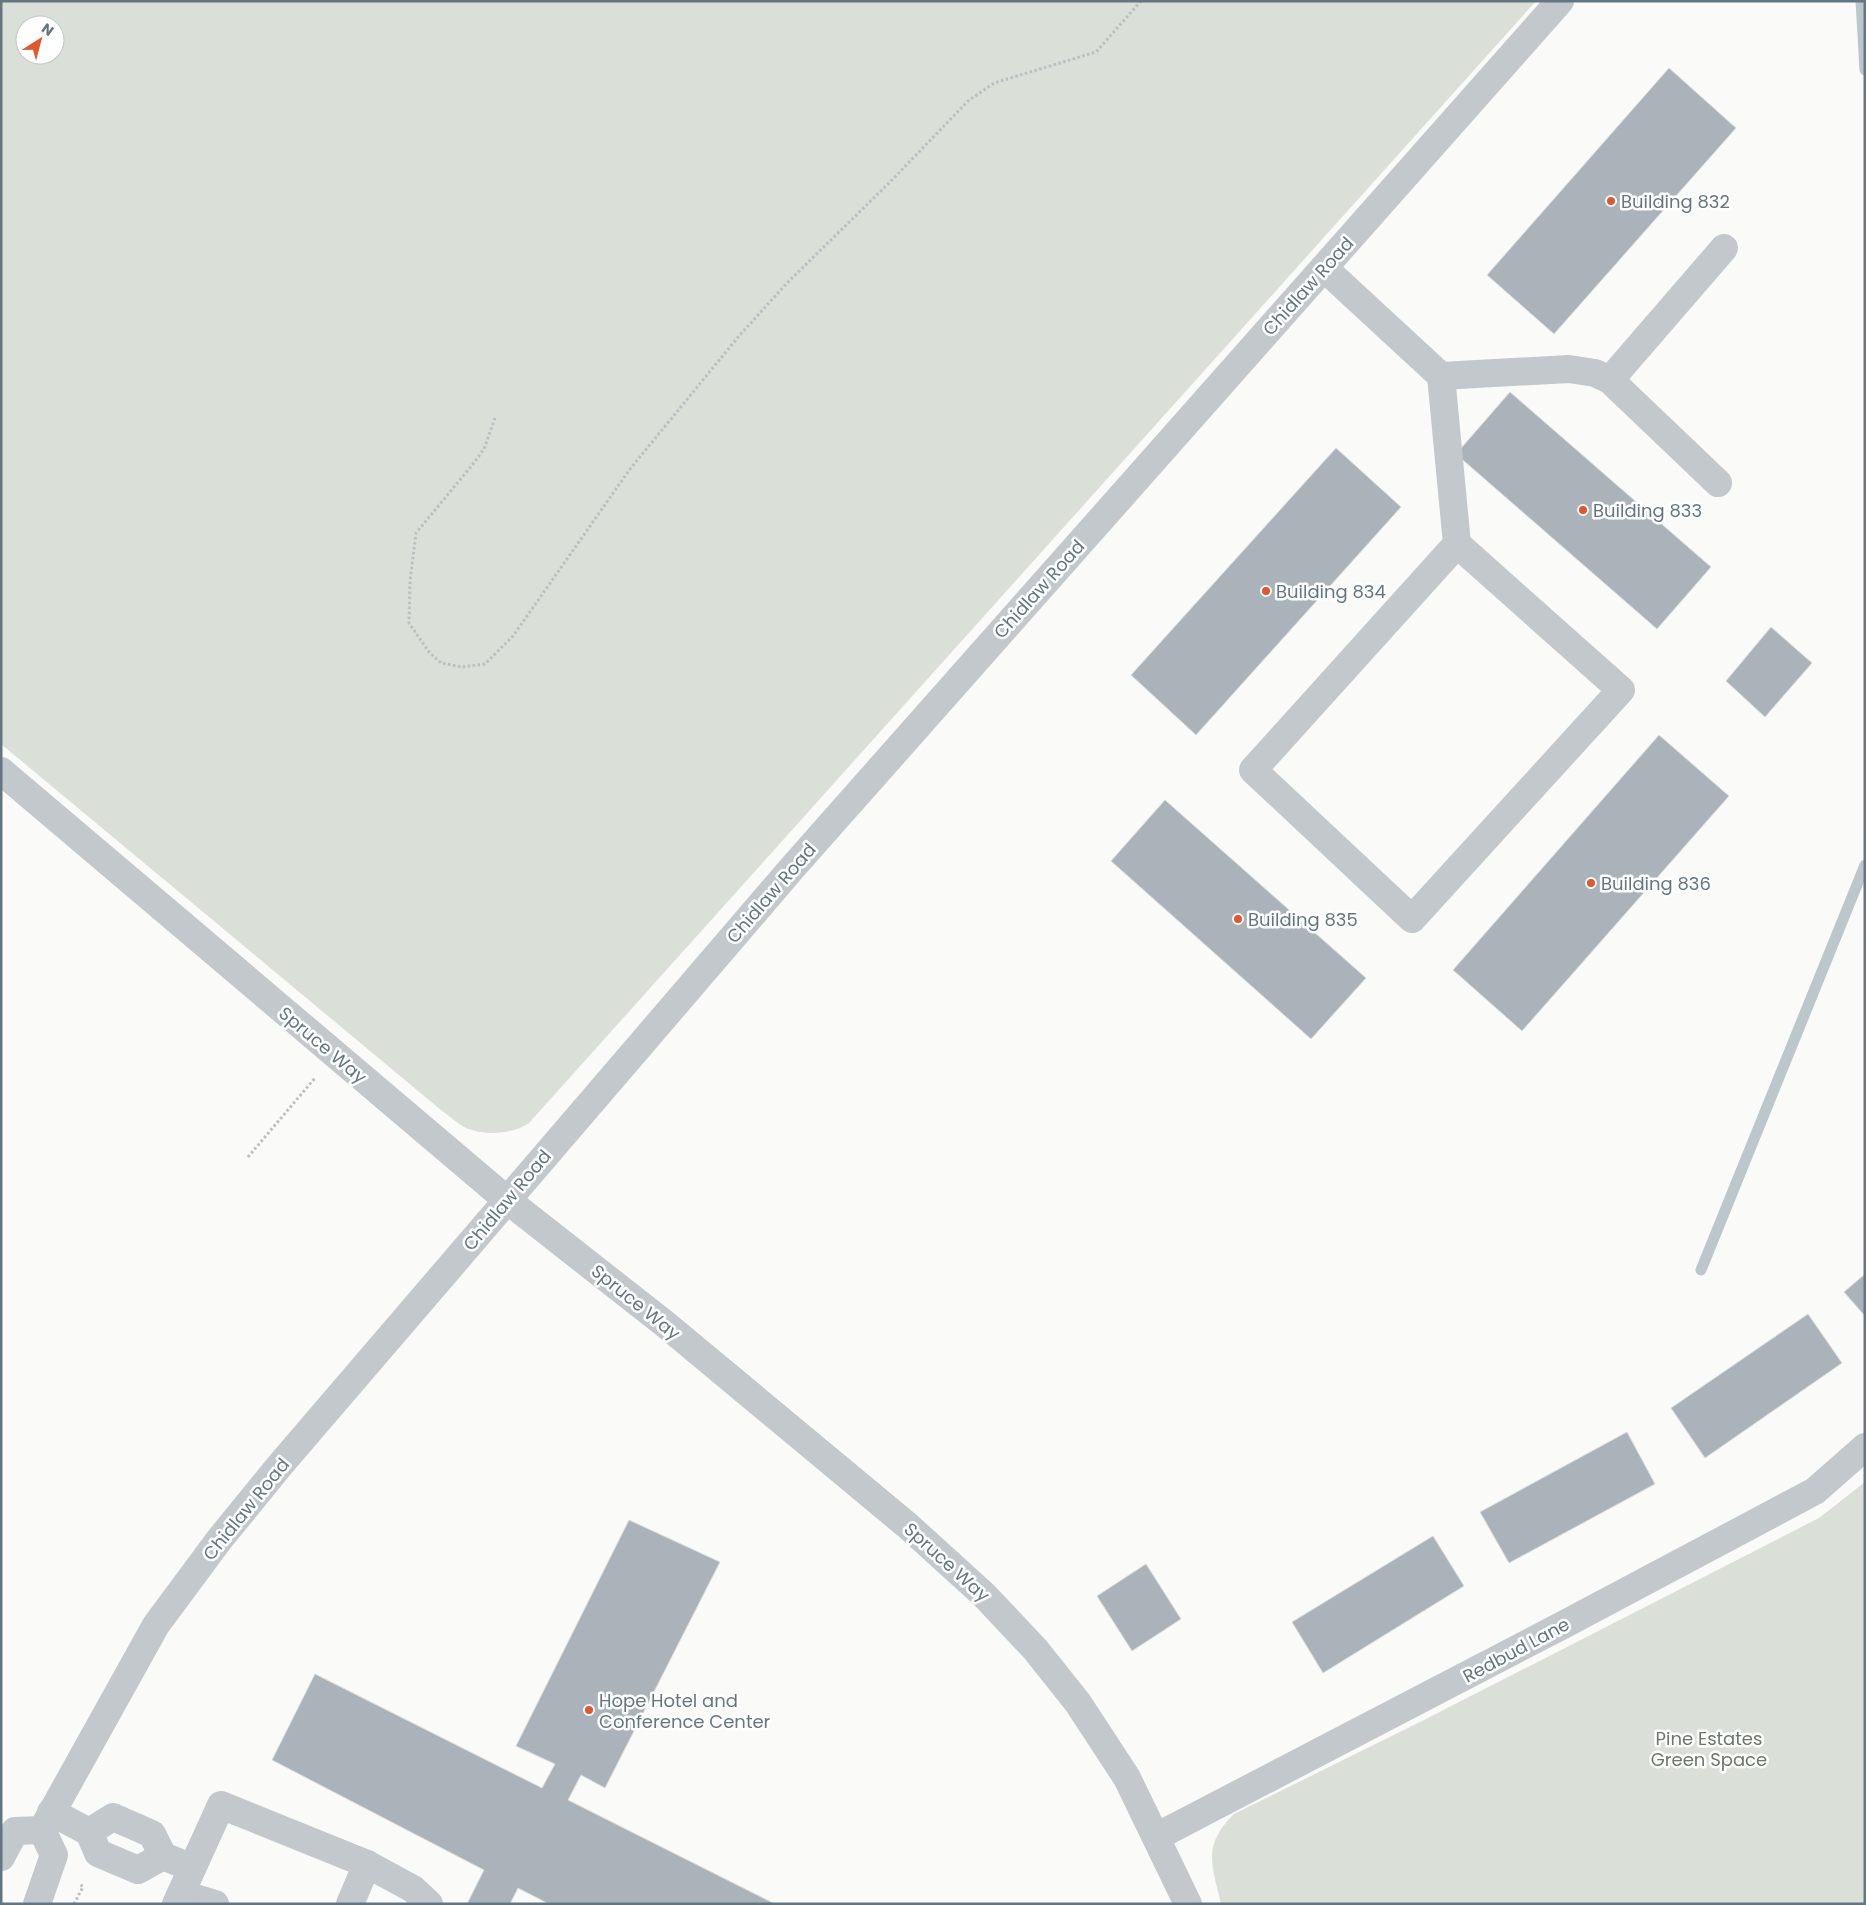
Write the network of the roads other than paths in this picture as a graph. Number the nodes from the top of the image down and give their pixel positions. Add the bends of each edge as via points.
1 (1560, 1) edge
2 (1724, 248) dead end
3 (1324, 268) junction
4 (1441, 376) junction
5 (1610, 380) junction
6 (1718, 483) dead end
7 (1457, 544) junction
8 (1, 771) edge
9 (507, 1200) junction
10 (1865, 1447) edge
11 (46, 1821) junction
12 (89, 1832) junction
13 (1156, 1836) junction
14 (163, 1856) junction
15 (1, 1857) edge
16 (367, 1864) junction
17 (192, 1868) junction
18 (179, 1899) edge
19 (37, 1904) edge
20 (216, 1904) edge
21 (350, 1904) edge
22 (429, 1904) edge
23 (1188, 1904) edge

1 - 3 street, Chidlaw Road
2 - 5 street
3 - 4 street
3 - 9 street, Chidlaw Road via 793,868
4 - 5 street via 1569,369 1595,373
4 - 7 street
5 - 6 street
7 - 7 street via 1621,690 1412,919 1253,770
8 - 9 street, Spruce Way
9 - 11 street, Chidlaw Road via 219,1540 156,1625
9 - 13 street, Spruce Way via 673,1330 908,1526 984,1595 1035,1649 1078,1703 1127,1778
10 - 13 street, Redbud Lane via 1806,1495
11 - 12 street
11 - 15 street via 15,1831
11 - 19 street via 54,1855
12 - 14 street via 98,1853 138,1870
12 - 14 street via 113,1817 152,1834
13 - 23 street, Spruce Way
14 - 17 street
16 - 17 street via 221,1805
16 - 21 street
16 - 22 street via 413,1889
17 - 18 street
18 - 20 street

